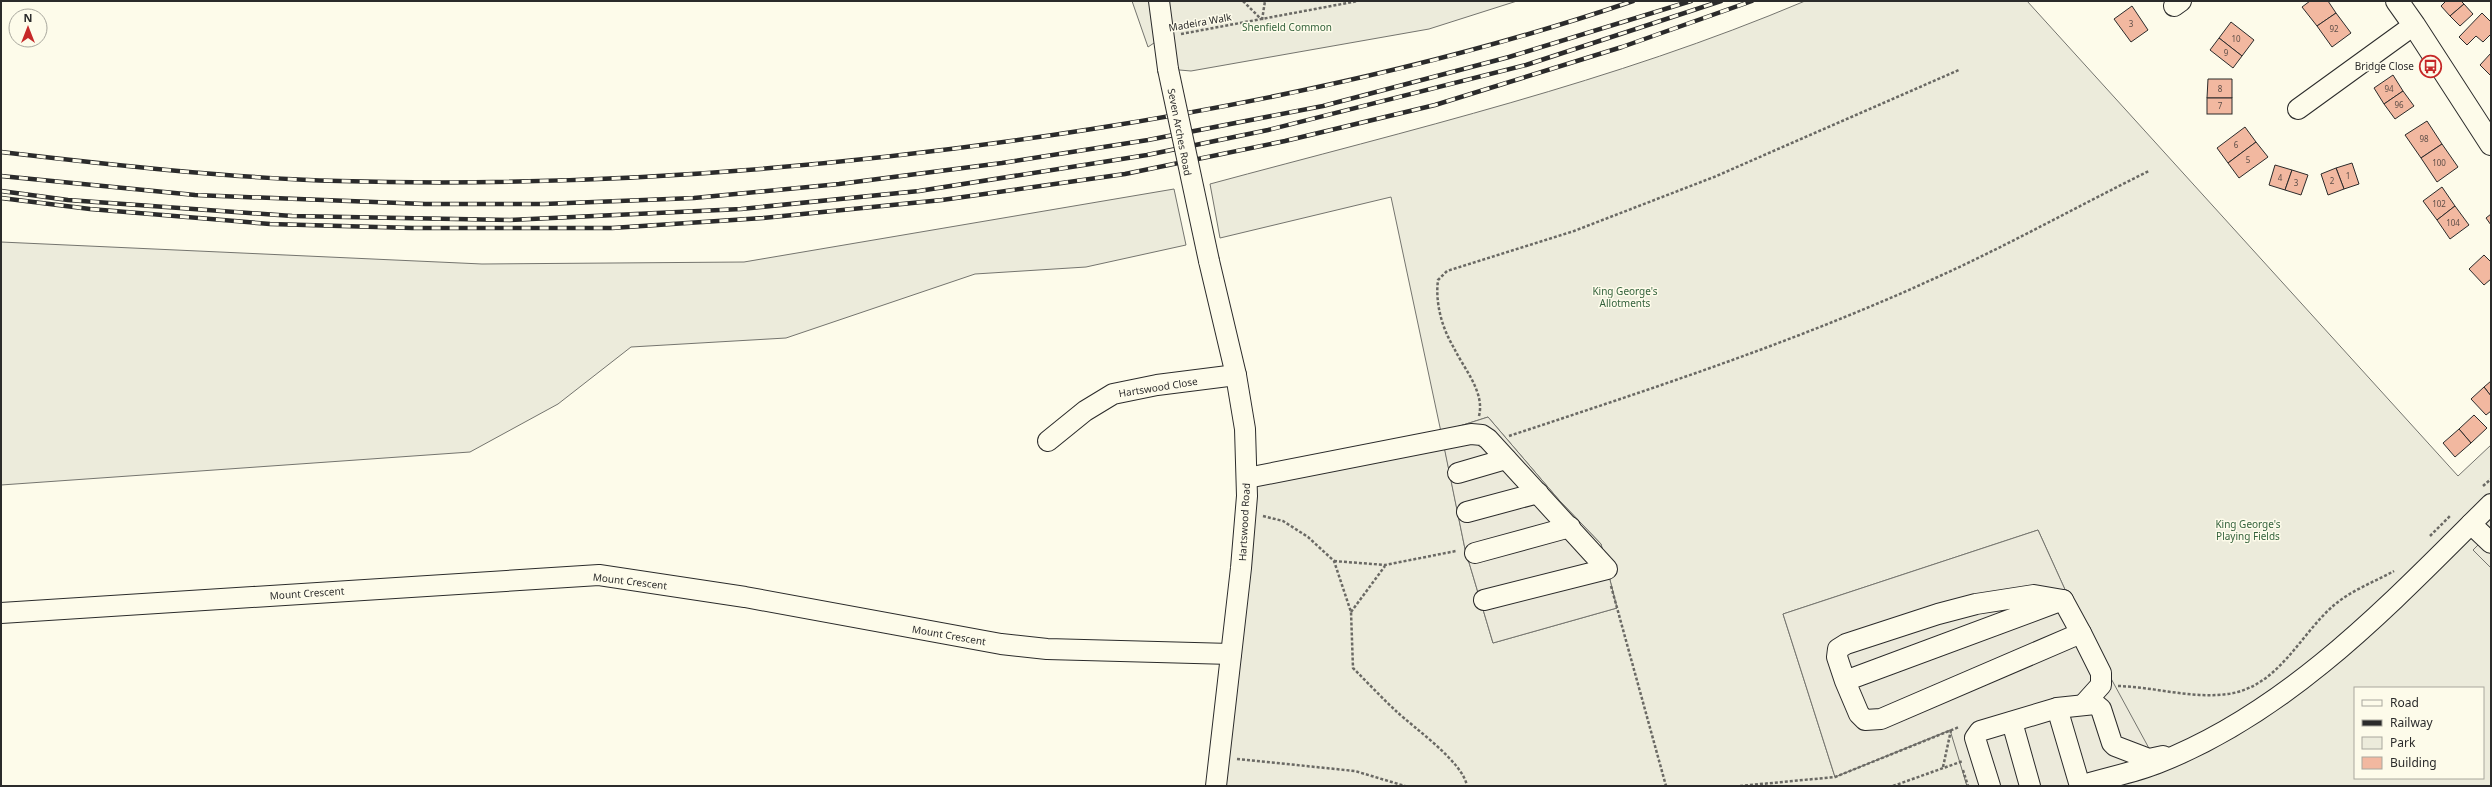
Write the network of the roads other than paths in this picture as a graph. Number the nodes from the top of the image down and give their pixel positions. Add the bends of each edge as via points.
1 (1159, 1) edge
2 (2397, 1) edge
3 (2414, 25) junction
4 (2298, 109) dead end
5 (2491, 144) edge
6 (1209, 261) joint
7 (1236, 375) junction
8 (1048, 441) dead end
9 (1506, 459) junction
10 (1458, 474) dead end
11 (1247, 478) junction
12 (1538, 493) junction
13 (2486, 496) edge
14 (1467, 512) dead end
15 (2471, 524) junction
16 (1570, 527) junction
17 (2491, 543) edge
18 (1466, 552) road end
19 (1484, 600) dead end
20 (2063, 600) junction
21 (1, 613) edge
22 (2081, 633) junction
23 (1231, 654) junction
24 (1845, 681) junction
25 (2083, 705) junction
26 (2058, 708) junction
27 (2012, 722) junction
28 (2112, 744) junction
29 (2178, 754) junction
30 (2121, 774) junction
31 (1216, 786) edge
32 (1990, 786) edge
33 (2030, 786) edge
34 (2080, 786) edge

1 - 6 street, Seven Arches Road, bridge via 1168,69
2 - 3 main road
3 - 4 street
3 - 5 main road
6 - 7 street, Hartswood Road
7 - 8 street, Hartswood Close via 1157,385 1113,394 1085,411
7 - 11 street, Hartswood Road via 1246,429
9 - 10 street
9 - 11 street via 1488,439 1476,434
9 - 12 street
11 - 23 street, Hartswood Road
12 - 14 street
12 - 16 street
13 - 15 street
15 - 17 street
15 - 29 street via 2348,642 2300,683 2242,722
16 - 18 street
16 - 19 street via 1607,569
20 - 22 street
20 - 24 street
20 - 24 street via 2034,595 1976,604 1846,644 1838,649 1837,657
21 - 23 street, Mount Crescent via 599,575 745,597 1001,644
22 - 24 street via 1880,719 1865,720 1859,714
22 - 25 street via 2101,673 2101,685
23 - 31 street, Hartswood Road
25 - 26 street
25 - 28 street via 2095,704 2101,709
26 - 27 street
26 - 34 street
27 - 32 street via 1980,731 1975,738
27 - 33 street
28 - 29 street via 2149,759
28 - 30 street
29 - 30 street
30 - 34 street

